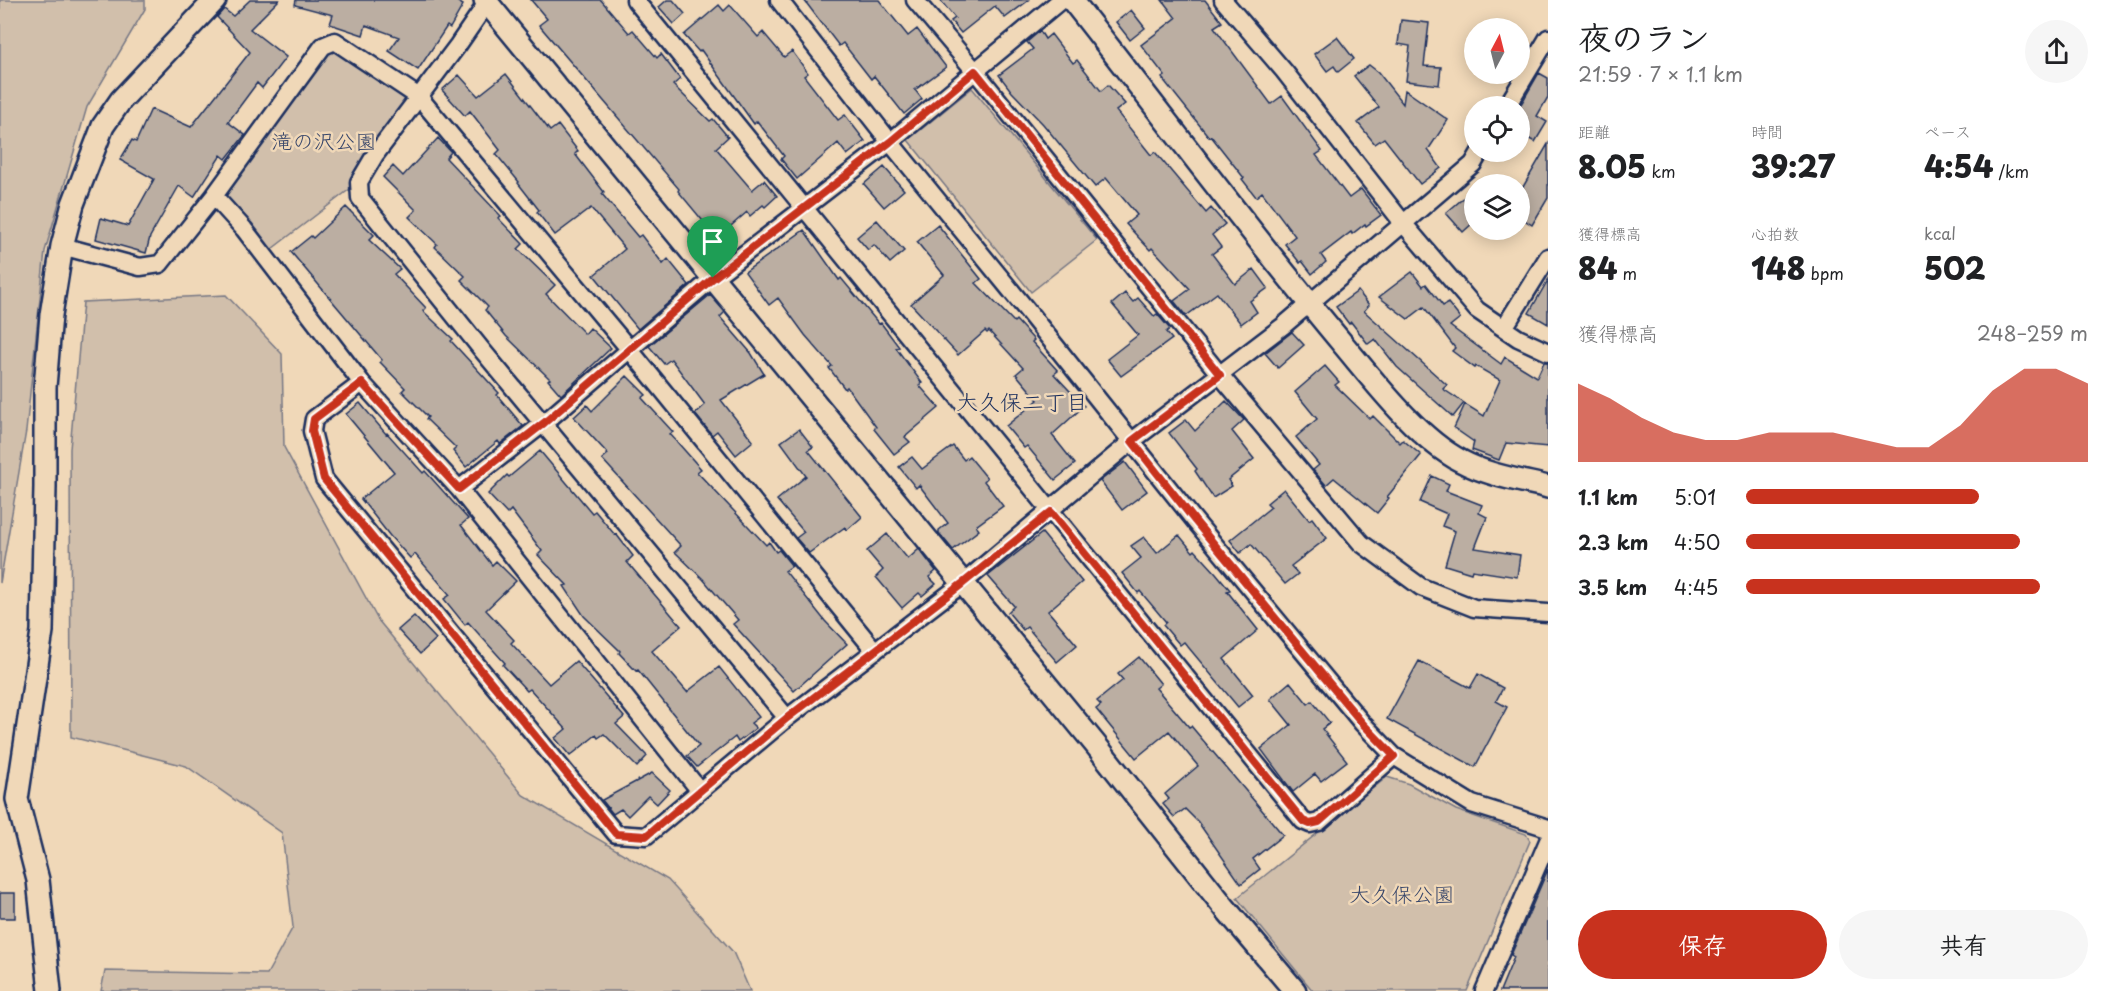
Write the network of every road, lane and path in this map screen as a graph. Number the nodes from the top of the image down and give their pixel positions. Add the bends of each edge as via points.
1 (215, 0) edge
2 (634, 0) edge
3 (779, 0) edge
4 (915, 0) edge
5 (1061, 0) edge
6 (1072, 0) edge
7 (1223, 0) edge
8 (487, 1) edge
9 (1548, 38) edge
10 (975, 71) junction
11 (1513, 96) edge
12 (419, 97) junction
13 (890, 142) junction
14 (1474, 162) edge
15 (214, 196) junction
16 (804, 208) junction
17 (1402, 224) junction
18 (62, 246) junction
19 (1548, 257) edge
20 (713, 278) junction
21 (1309, 304) junction
22 (1504, 328) junction
23 (630, 350) junction
24 (1548, 352) edge
25 (1220, 375) junction
26 (362, 383) junction
27 (544, 423) junction
28 (1132, 441) junction
29 (1548, 487) edge
30 (459, 489) junction
31 (1051, 512) junction
32 (962, 584) junction
33 (1548, 613) edge
34 (875, 651) junction
35 (787, 718) junction
36 (1394, 756) junction
37 (700, 791) junction
38 (8, 797) edge
39 (1548, 828) edge
40 (1548, 841) edge
41 (50, 991) edge
42 (1295, 991) edge
43 (1484, 991) edge

1 - 18 street via 121,100 103,126 73,204
2 - 16 street
3 - 13 street
4 - 10 street
5 - 10 street
6 - 21 street
7 - 17 street via 1284,71
8 - 12 street
8 - 20 street
9 - 11 street
10 - 13 street
10 - 25 street
12 - 15 street via 335,41 323,46
12 - 23 street
12 - 27 street via 359,182 360,198
13 - 16 street
13 - 28 street
14 - 17 street
15 - 18 street via 160,264 140,267
15 - 26 street via 244,229
16 - 20 street
16 - 31 street
17 - 21 street
17 - 22 street via 1477,310
18 - 38 street via 45,387 42,631
19 - 22 street
20 - 23 street
20 - 32 street
21 - 25 street
21 - 29 street via 1401,412 1434,442 1461,461
22 - 24 street
23 - 27 street
23 - 34 street
25 - 28 street
25 - 33 street via 1361,543 1421,587 1474,608
26 - 30 street
26 - 37 street via 314,419 312,431 324,479 608,825 616,834 646,836
27 - 30 street
27 - 35 street
28 - 31 street
28 - 36 street via 1363,724
30 - 37 street
31 - 32 street
31 - 36 street via 1303,821 1319,822
32 - 34 street
32 - 42 street
34 - 35 street
35 - 37 street
36 - 39 street via 1472,804
38 - 41 street via 39,880
40 - 43 street

